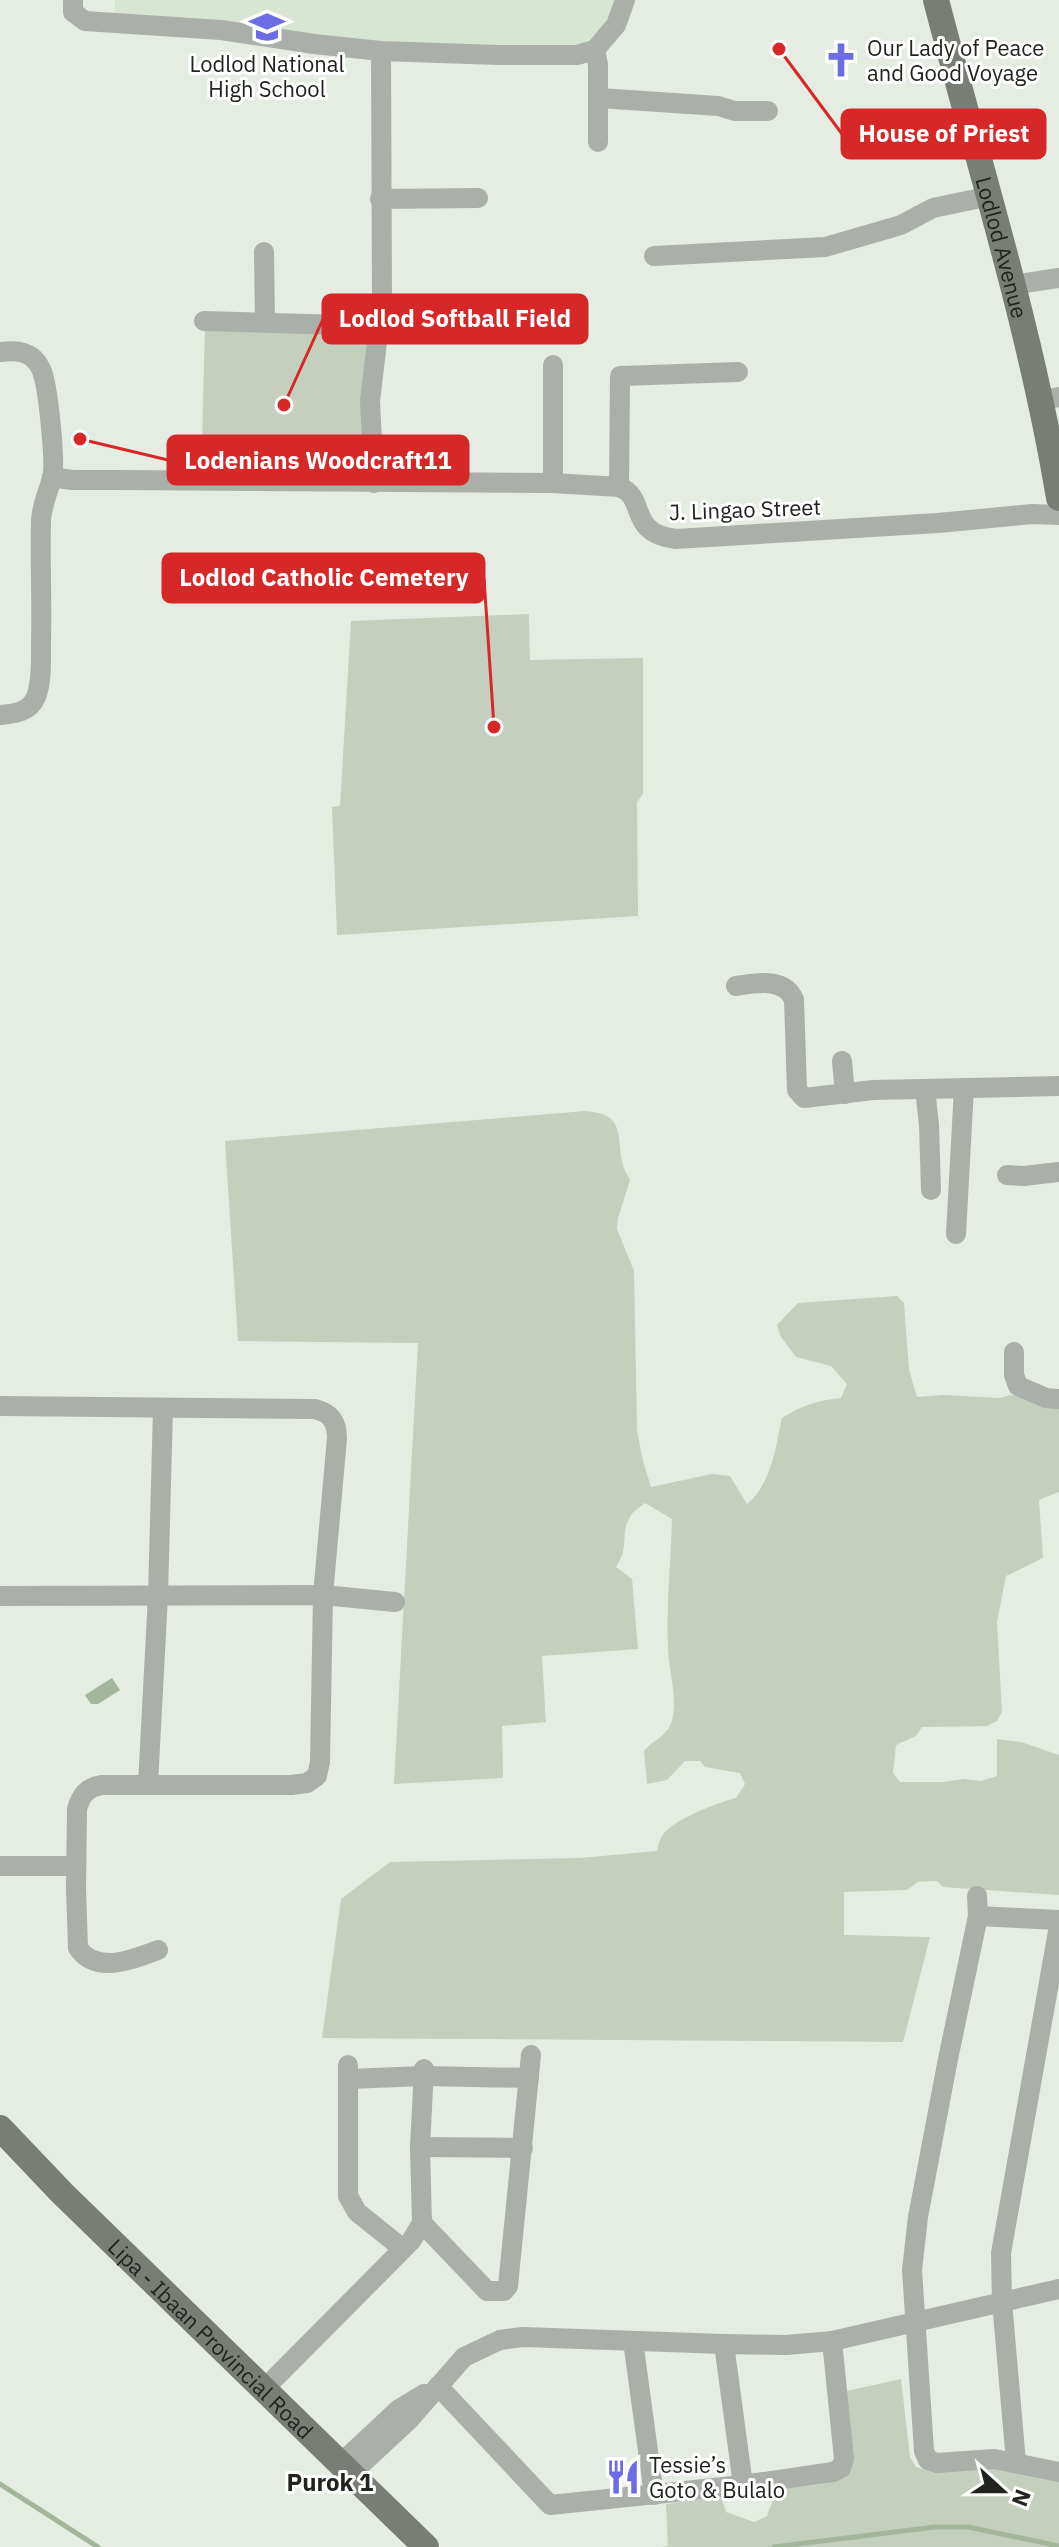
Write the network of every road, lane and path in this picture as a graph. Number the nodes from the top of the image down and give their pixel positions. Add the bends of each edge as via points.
1 (625, 0) edge
2 (936, 0) edge
3 (73, 6) edge
4 (595, 50) junction
5 (381, 51) junction
6 (599, 98) junction
7 (768, 111) dead end
8 (598, 142) dead end
9 (990, 196) junction
10 (478, 198) dead end
11 (380, 199) junction
12 (264, 252) dead end
13 (654, 256) dead end
14 (1059, 278) edge
15 (1012, 285) junction
16 (204, 321) dead end
17 (265, 322) junction
18 (378, 326) junction
19 (0, 352) edge
20 (553, 365) dead end
21 (738, 372) dead end
22 (1050, 398) edge
23 (52, 477) junction
24 (374, 483) junction
25 (553, 483) junction
26 (619, 487) junction
27 (1059, 498) edge
28 (1059, 515) edge
29 (0, 715) edge
30 (736, 986) dead end
31 (842, 1061) dead end
32 (1059, 1086) edge
33 (964, 1088) junction
34 (925, 1089) junction
35 (845, 1094) junction
36 (1059, 1172) edge
37 (1007, 1175) dead end
38 (931, 1190) dead end
39 (956, 1234) dead end
40 (1014, 1352) dead end
41 (1059, 1399) edge
42 (0, 1406) edge
43 (163, 1409) junction
44 (323, 1595) junction
45 (0, 1596) edge
46 (158, 1596) junction
47 (395, 1602) dead end
48 (148, 1784) junction
49 (0, 1866) edge
50 (76, 1866) junction
51 (1059, 1920) edge
52 (1059, 1926) edge
53 (158, 1950) dead end
54 (531, 2055) dead end
55 (424, 2072) junction
56 (529, 2078) junction
57 (0, 2128) edge
58 (420, 2147) junction
59 (523, 2148) junction
60 (422, 2223) junction
61 (402, 2248) junction
62 (1059, 2289) edge
63 (1002, 2302) junction
64 (915, 2323) junction
65 (633, 2341) junction
66 (832, 2341) junction
67 (724, 2344) junction
68 (438, 2386) junction
69 (264, 2389) junction
70 (1016, 2462) junction
71 (347, 2468) junction
72 (1059, 2472) edge
73 (743, 2485) junction
74 (654, 2495) junction
75 (426, 2547) edge

1 - 4 street via 616,25
2 - 9 main road, Lodlod Avenue
3 - 5 street via 85,21 221,30
4 - 5 street via 577,55
4 - 6 street
5 - 11 street
6 - 7 street
6 - 8 street
9 - 13 street via 933,208 901,225 825,247
9 - 15 main road, Lodlod Avenue
10 - 11 street
11 - 18 street
12 - 17 street
14 - 15 street
15 - 22 main road, Lodlod Avenue
16 - 17 street
17 - 18 street
18 - 24 street via 370,401
19 - 23 street via 25,352 42,371
20 - 25 street
21 - 26 street via 620,376
22 - 27 main road, Lodlod Avenue
23 - 24 street
23 - 29 street via 41,516 41,664 36,697 28,709
24 - 25 street
25 - 26 street
26 - 28 street, J. Lingao Street via 631,497 650,532 676,539
30 - 35 street via 760,982 791,993 797,1090 807,1098
31 - 35 street
32 - 33 street
33 - 34 street
33 - 39 street
34 - 35 street
34 - 38 street
36 - 37 street
40 - 41 street via 1018,1386
42 - 43 street
43 - 44 street via 315,1409 330,1416 337,1438
43 - 46 street
44 - 46 street
44 - 47 street
44 - 48 street via 317,1776 300,1784
45 - 46 street
46 - 48 street
48 - 50 street via 95,1786 83,1794 77,1809
49 - 50 street
50 - 53 street via 76,1941 82,1954 95,1961 120,1962
51 - 64 street via 978,1906 918,2217 912,2270
52 - 63 street via 1001,2253
54 - 56 street
55 - 56 street
55 - 58 street
55 - 61 street via 348,2072 348,2196 357,2212
56 - 59 street
57 - 69 main road, Lipa - Ibaan Provincial Road
58 - 59 street
58 - 60 street
59 - 60 street via 504,2291 487,2291
60 - 61 street
61 - 69 street
62 - 63 street
63 - 64 street
63 - 70 street
64 - 66 street
64 - 70 street via 925,2456 937,2463
65 - 67 street
65 - 68 street via 500,2340 464,2357
65 - 74 street
66 - 67 street
66 - 73 street via 841,2468
67 - 73 street
68 - 71 street via 399,2409
68 - 74 street via 550,2505
69 - 71 main road, Lipa - Ibaan Provincial Road
70 - 72 street
71 - 75 main road, Lipa - Ibaan Provincial Road
73 - 74 street

